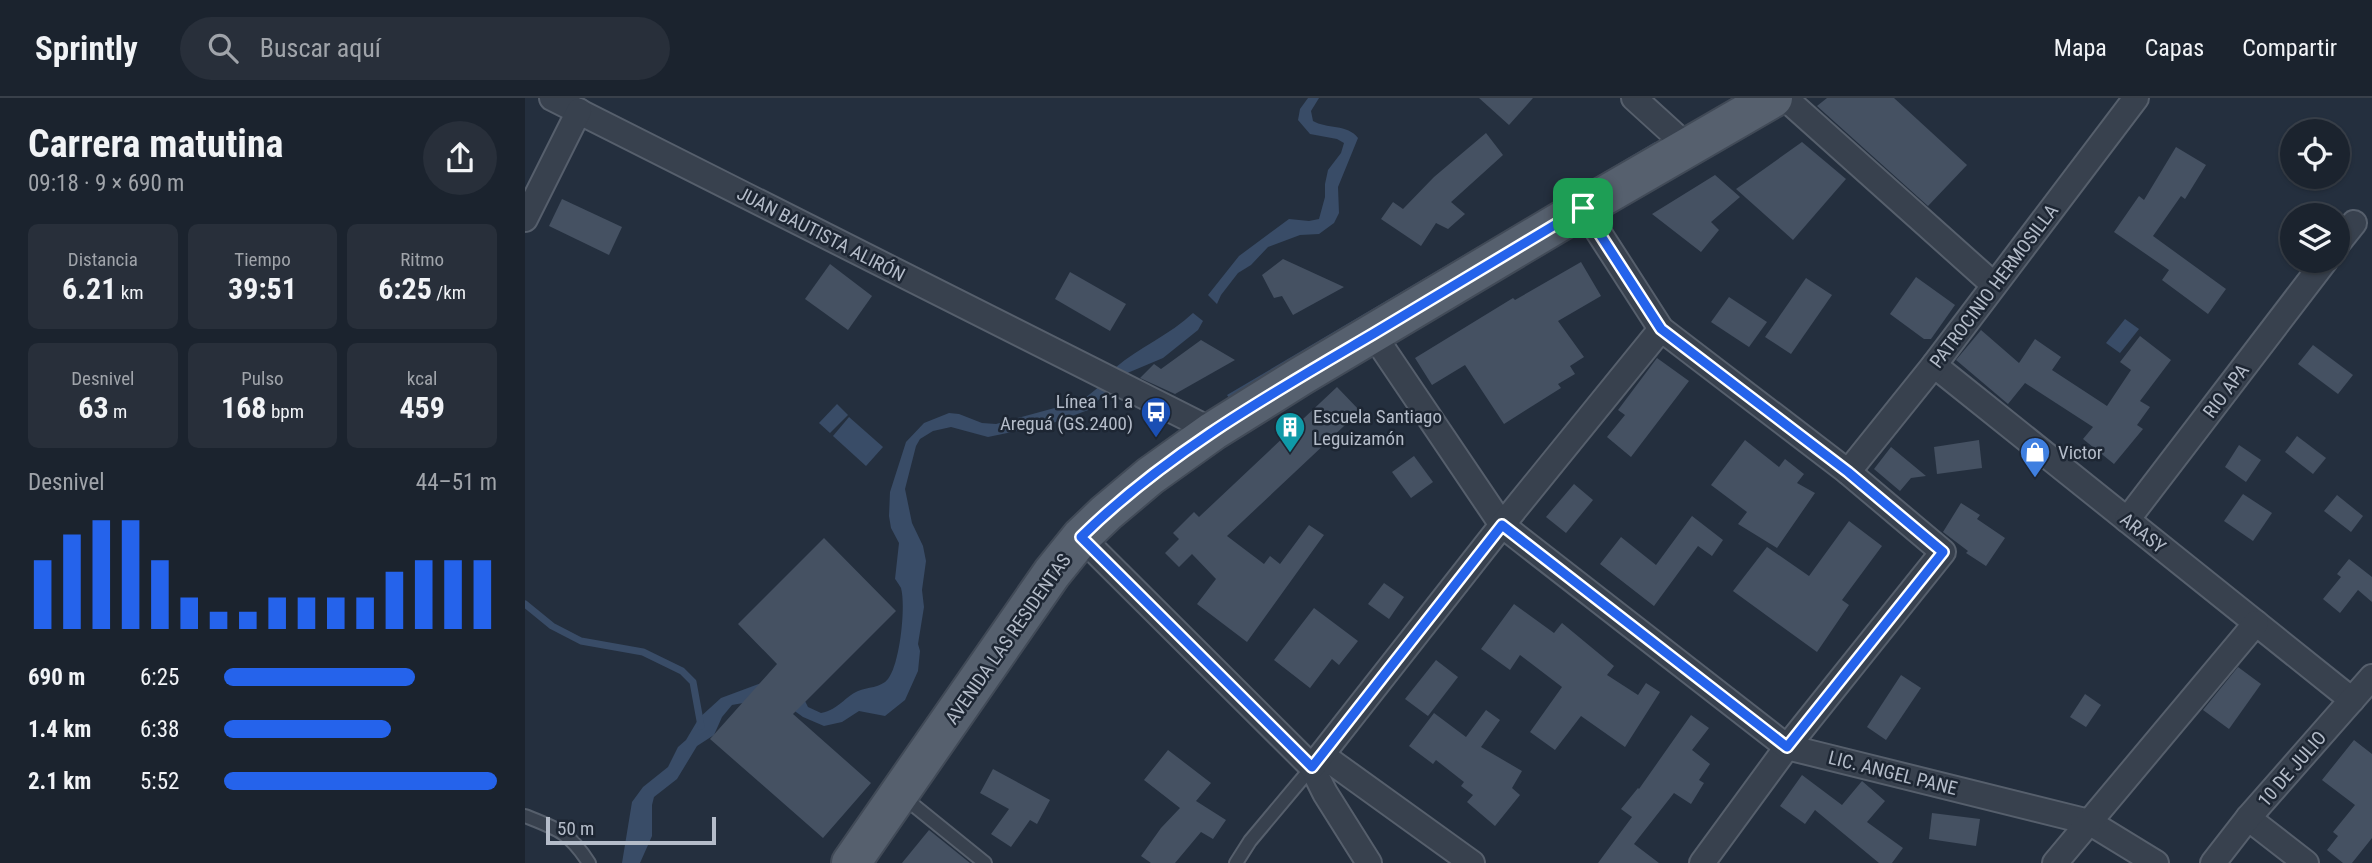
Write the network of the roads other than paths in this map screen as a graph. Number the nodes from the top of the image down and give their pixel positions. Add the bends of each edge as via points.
1 (552, 98) edge
2 (1634, 98) edge
3 (1773, 98) edge
4 (1784, 98) edge
5 (2136, 98) edge
6 (579, 111) junction
7 (1689, 148) junction
8 (1583, 208) junction
9 (525, 219) edge
10 (2354, 223) dead end
11 (2350, 228) edge
12 (2316, 273) edge
13 (1994, 285) junction
14 (1661, 329) junction
15 (1373, 334) junction
16 (1934, 365) junction
17 (1213, 431) junction
18 (1848, 472) junction
19 (2127, 520) junction
20 (1502, 525) junction
21 (1081, 537) junction
22 (2256, 623) junction
23 (2372, 677) edge
24 (2352, 700) junction
25 (1787, 747) junction
26 (1317, 761) junction
27 (899, 793) junction
28 (525, 816) edge
29 (2248, 818) junction
30 (2089, 822) junction
31 (589, 863) edge
32 (851, 863) edge
33 (985, 863) edge
34 (1236, 863) edge
35 (1369, 863) edge
36 (1472, 863) edge
37 (1702, 863) edge
38 (2055, 863) edge
39 (2157, 863) edge
40 (2213, 863) edge
41 (2306, 863) edge

1 - 6 street, JUAN BAUTISTA ALIRÓN
2 - 7 street
3 - 7 main road, AVENIDA LAS RESIDENTAS
4 - 13 street
5 - 13 street, PATROCINIO HERMOSILLA
6 - 9 street
6 - 17 street, JUAN BAUTISTA ALIRÓN
7 - 8 main road, AVENIDA LAS RESIDENTAS
8 - 14 street
8 - 15 main road, AVENIDA LAS RESIDENTAS
10 - 11 street
12 - 19 street, RIO APA
13 - 16 street, PATROCINIO HERMOSILLA
14 - 18 street
14 - 20 street
15 - 17 main road, AVENIDA LAS RESIDENTAS
15 - 20 street, LIC. ANGEL PANE
16 - 18 street, PATROCINIO HERMOSILLA
16 - 19 street, ARASY
17 - 21 main road, AVENIDA LAS RESIDENTAS via 1150,477
18 - 25 street via 1943,552
19 - 22 street, ARASY
20 - 25 street, LIC. ANGEL PANE
20 - 26 street
21 - 26 street
21 - 27 main road, AVENIDA LAS RESIDENTAS
22 - 24 street, ARASY
22 - 30 street
23 - 24 street, 10 DE JULIO
24 - 29 street, 10 DE JULIO
25 - 30 street, LIC. ANGEL PANE
25 - 37 street
26 - 34 lane
26 - 35 street via 1325,793
26 - 36 street
27 - 32 main road, AVENIDA LAS RESIDENTAS
27 - 33 lane
28 - 31 lane via 558,829
29 - 40 street, 10 DE JULIO
29 - 41 street
30 - 38 street
30 - 39 street, LIC. ANGEL PANE

